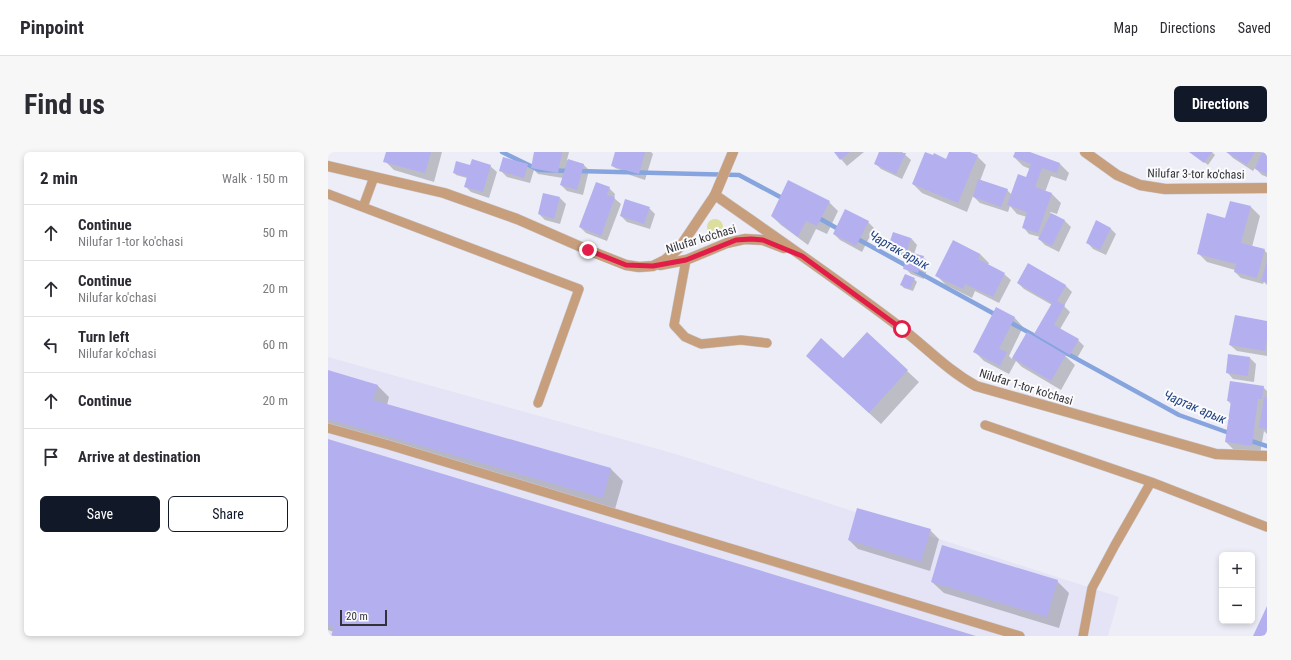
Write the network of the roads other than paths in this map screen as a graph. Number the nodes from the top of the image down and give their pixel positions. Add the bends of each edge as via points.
1 (733, 152) edge
2 (1085, 152) edge
3 (328, 166) edge
4 (374, 176) junction
5 (1267, 188) edge
6 (328, 194) edge
7 (716, 195) junction
8 (363, 207) junction
9 (802, 256) junction
10 (686, 260) junction
11 (653, 266) junction
12 (767, 343) dead end
13 (538, 403) dead end
14 (985, 425) dead end
15 (328, 428) edge
16 (1267, 456) edge
17 (1152, 482) junction
18 (1267, 527) edge
19 (1020, 636) edge
20 (1083, 636) edge

1 - 7 street, Nilufar ko'chasi
2 - 5 street, Nilufar 3-tor ko'chasi via 1117,175 1140,186 1165,189
3 - 4 street, Nilufar ko'chasi
4 - 8 lane
4 - 11 street, Nilufar ko'chasi via 444,193 517,219 626,265
6 - 8 lane
7 - 9 street, Nilufar 1-tor ko'chasi
7 - 11 street, Nilufar ko'chasi via 680,247
8 - 13 lane via 579,289
9 - 10 street, Nilufar ko'chasi via 766,241 745,239 727,243
9 - 16 street, Nilufar 1-tor ko'chasi via 902,329 949,369 976,386 1216,454
10 - 11 street, Nilufar ko'chasi
10 - 12 lane via 674,325 685,337 701,344 740,340
14 - 17 lane
15 - 19 lane
17 - 18 lane
17 - 20 lane via 1092,588

